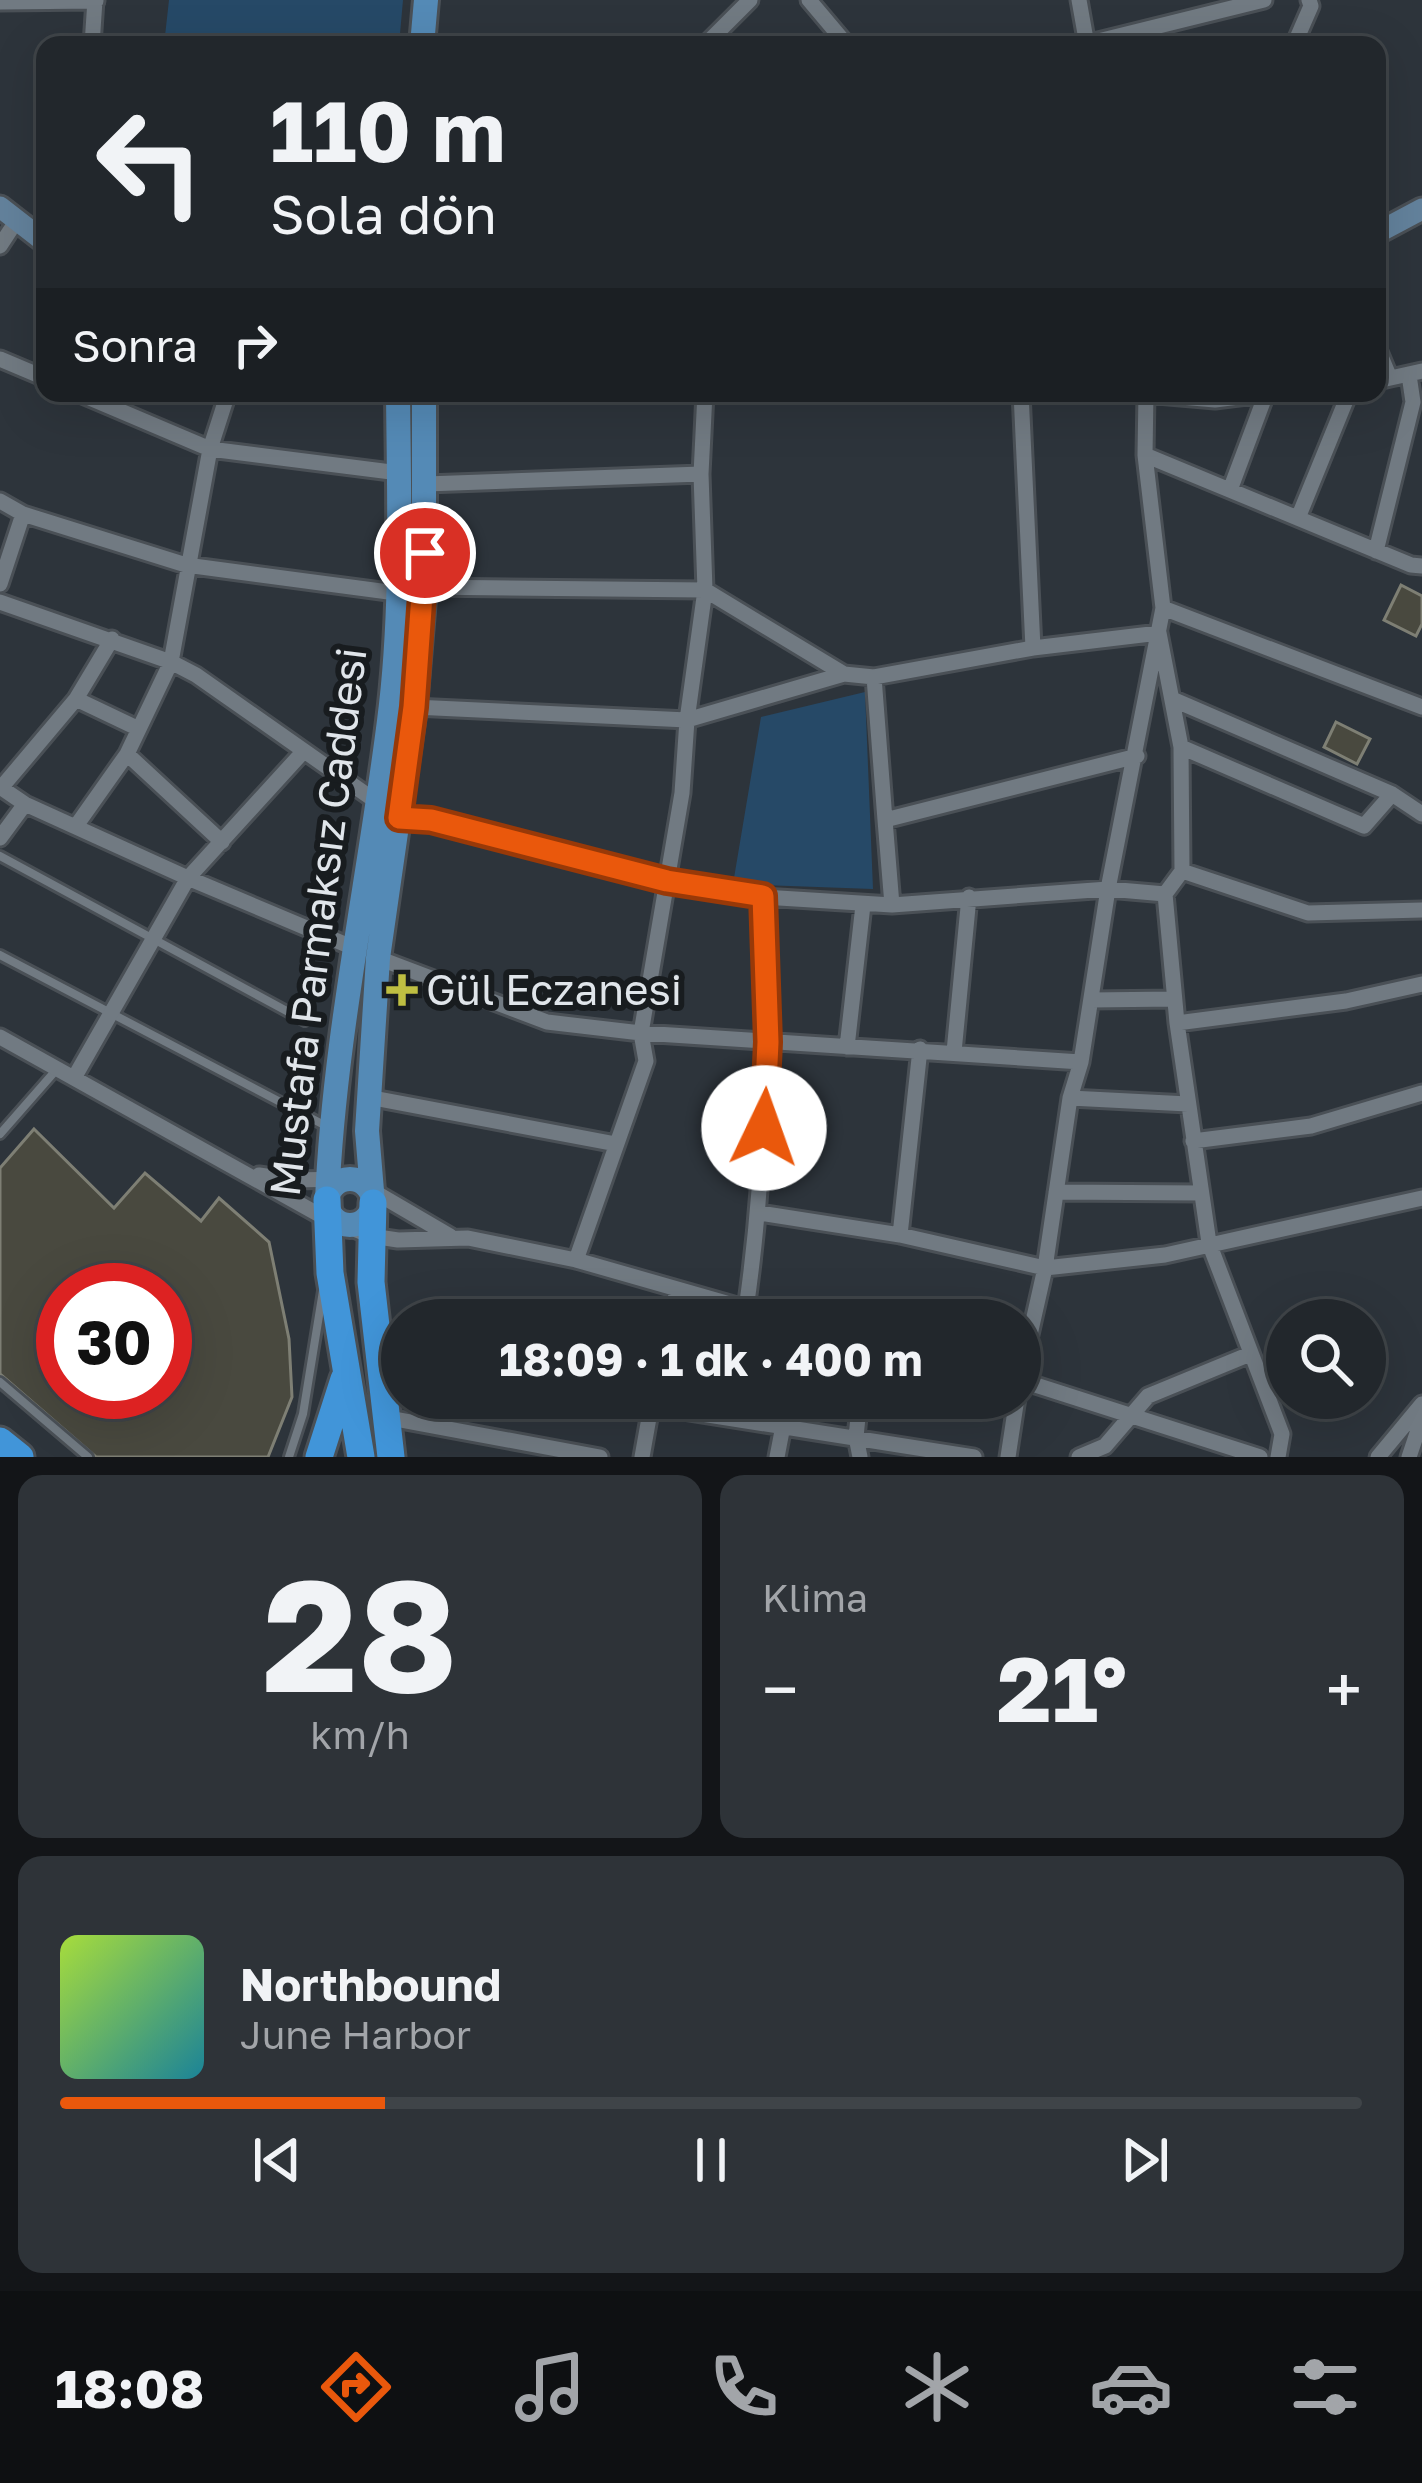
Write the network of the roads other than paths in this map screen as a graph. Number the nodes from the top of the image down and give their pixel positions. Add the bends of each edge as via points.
1 (426, 0) edge
2 (750, 0) edge
3 (809, 0) edge
4 (1078, 0) edge
5 (1264, 0) edge
6 (96, 1) edge
7 (0, 2) edge
8 (1314, 2) edge
9 (93, 36) edge
10 (423, 36) edge
11 (714, 36) edge
12 (839, 36) edge
13 (1084, 36) edge
14 (1122, 36) edge
15 (1298, 36) edge
16 (1422, 209) edge
17 (8, 213) edge
18 (1386, 228) edge
19 (36, 235) edge
20 (0, 246) edge
21 (0, 358) edge
22 (1415, 373) edge
23 (36, 375) edge
24 (99, 402) edge
25 (225, 402) edge
26 (398, 402) edge
27 (424, 402) edge
28 (705, 402) edge
29 (1021, 402) edge
30 (1146, 402) edge
31 (1265, 402) edge
32 (1345, 402) edge
33 (210, 449) junction
34 (1145, 454) junction
35 (399, 473) junction
36 (701, 474) junction
37 (426, 484) junction
38 (1230, 490) junction
39 (0, 502) edge
40 (23, 514) junction
41 (1298, 518) junction
42 (1376, 551) junction
43 (186, 566) junction
44 (1422, 566) edge
45 (0, 584) edge
46 (424, 587) junction
47 (705, 590) junction
48 (396, 592) junction
49 (0, 602) edge
50 (1163, 608) junction
51 (1159, 633) junction
52 (112, 639) junction
53 (1033, 648) junction
54 (171, 662) junction
55 (844, 674) junction
56 (874, 677) junction
57 (76, 699) junction
58 (1172, 699) junction
59 (414, 707) junction
60 (1422, 707) edge
61 (686, 720) junction
62 (139, 729) junction
63 (1181, 747) junction
64 (302, 753) junction
65 (127, 754) junction
66 (1136, 755) junction
67 (1, 787) edge
68 (1392, 794) junction
69 (377, 802) junction
70 (25, 804) junction
71 (1422, 814) edge
72 (399, 818) junction
73 (885, 820) junction
74 (76, 826) junction
75 (0, 838) edge
76 (222, 842) junction
77 (0, 856) edge
78 (1182, 871) junction
79 (188, 878) junction
80 (667, 881) junction
81 (1108, 890) junction
82 (1165, 894) junction
83 (763, 896) junction
84 (969, 898) junction
85 (863, 905) junction
86 (892, 905) junction
87 (1422, 910) edge
88 (154, 939) junction
89 (366, 953) junction
90 (0, 956) edge
91 (1422, 985) edge
92 (1174, 999) junction
93 (1091, 1000) junction
94 (110, 1016) junction
95 (305, 1022) dead end
96 (1177, 1023) junction
97 (640, 1034) junction
98 (0, 1037) edge
99 (768, 1042) junction
100 (848, 1047) junction
101 (920, 1048) junction
102 (954, 1052) junction
103 (1082, 1061) junction
104 (57, 1069) junction
105 (74, 1078) junction
106 (1422, 1093) edge
107 (368, 1097) junction
108 (1070, 1098) junction
109 (1188, 1104) junction
110 (333, 1129) junction
111 (0, 1134) edge
112 (1193, 1141) junction
113 (616, 1144) junction
114 (250, 1174) junction
115 (1056, 1192) junction
116 (1202, 1193) junction
117 (347, 1197) junction
118 (1422, 1198) edge
119 (760, 1213) junction
120 (900, 1235) junction
121 (371, 1236) junction
122 (453, 1238) junction
123 (1209, 1243) junction
124 (576, 1260) junction
125 (1045, 1268) junction
126 (330, 1273) junction
127 (677, 1291) junction
128 (675, 1299) edge
129 (708, 1299) edge
130 (747, 1299) edge
131 (1038, 1299) edge
132 (1250, 1354) junction
133 (345, 1375) junction
134 (0, 1382) edge
135 (381, 1386) edge
136 (1041, 1387) edge
137 (1422, 1404) edge
138 (1130, 1415) junction
139 (1422, 1418) edge
140 (384, 1419) edge
141 (395, 1419) edge
142 (649, 1419) edge
143 (746, 1419) edge
144 (858, 1419) edge
145 (1014, 1419) edge
146 (784, 1426) junction
147 (856, 1437) junction
148 (0, 1441) edge
149 (20, 1457) edge
150 (88, 1457) edge
151 (289, 1457) edge
152 (319, 1457) edge
153 (361, 1457) edge
154 (391, 1457) edge
155 (600, 1457) edge
156 (642, 1457) edge
157 (777, 1457) edge
158 (860, 1457) edge
159 (974, 1457) edge
160 (1008, 1457) edge
161 (1079, 1457) edge
162 (1260, 1457) edge
163 (1278, 1457) edge
164 (1378, 1457) edge
165 (1408, 1457) edge

1 - 10 main road
2 - 11 street
3 - 12 street
4 - 13 street
5 - 14 street
6 - 7 street
6 - 9 street
8 - 15 street
16 - 18 street
17 - 19 street
17 - 20 street
21 - 23 street
22 - 42 street
24 - 33 street
25 - 33 street
26 - 35 main road, Mustafa Parmaksız Caddesi
27 - 37 main road, Mustafa Parmaksız Caddesi
28 - 36 street
29 - 53 street
30 - 34 street
31 - 38 street
32 - 41 street
33 - 35 street
33 - 43 street
34 - 38 street
34 - 50 street
35 - 48 main road, Mustafa Parmaksız Caddesi
36 - 37 street
36 - 47 street
37 - 46 main road, Mustafa Parmaksız Caddesi
38 - 41 street
39 - 40 street
40 - 43 street
40 - 45 street
41 - 42 street
42 - 44 street
43 - 48 street
43 - 54 street
46 - 47 street
46 - 59 main road, Mustafa Parmaksız Caddesi
47 - 55 street
47 - 61 street
48 - 69 main road, Mustafa Parmaksız Caddesi
49 - 52 street
50 - 51 street
50 - 60 street
51 - 53 street
51 - 58 street
51 - 66 street
52 - 54 street
52 - 57 street
53 - 56 street
54 - 62 street
54 - 64 street
55 - 56 street
55 - 61 street
56 - 73 street
57 - 62 street
57 - 67 street
58 - 63 street
58 - 68 street
59 - 61 street
59 - 72 main road, Mustafa Parmaksız Caddesi
61 - 80 street
62 - 65 street
63 - 68 street via 1364,826
63 - 78 street
64 - 69 street
64 - 76 street
65 - 74 street
65 - 76 street
66 - 73 street
66 - 81 street
67 - 70 street
68 - 71 street
69 - 89 main road, Mustafa Parmaksız Caddesi
70 - 74 street
70 - 75 street
72 - 80 street
72 - 89 main road, Mustafa Parmaksız Caddesi
73 - 86 street
74 - 79 street
76 - 79 street
77 - 88 lane
78 - 82 street
78 - 87 street via 1308,913
79 - 88 street
79 - 89 street
80 - 83 street
80 - 97 street
81 - 82 street
81 - 84 street
81 - 93 street
82 - 92 street
83 - 85 street
83 - 99 street
84 - 86 street
84 - 102 street
85 - 86 street
85 - 100 street
88 - 94 street
88 - 95 lane
89 - 97 street via 547,1022
89 - 107 main road, Mustafa Parmaksız Caddesi
89 - 110 main road, Mustafa Parmaksız Caddesi
90 - 94 lane
91 - 96 street
92 - 93 street
92 - 96 street
93 - 103 street
94 - 105 street
94 - 110 lane
96 - 109 street
97 - 99 street
97 - 113 street via 646,1061
98 - 104 street
99 - 100 street
99 - 119 street
100 - 101 street
101 - 102 street
101 - 120 street
102 - 103 street
103 - 108 street
104 - 105 street
104 - 111 lane
105 - 114 street
106 - 112 street via 1311,1126
107 - 113 street
107 - 117 main road, Mustafa Parmaksız Caddesi
108 - 109 street
108 - 115 street
109 - 112 street
110 - 117 main road, Mustafa Parmaksız Caddesi
112 - 116 street
113 - 124 street
114 - 117 street
114 - 117 street
115 - 116 street
115 - 125 street
116 - 123 street
117 - 121 highway
117 - 122 street
117 - 126 highway, Mustafa Parmaksız Caddesi
118 - 123 street
119 - 120 street
119 - 130 street
120 - 125 street
121 - 122 street
121 - 135 highway
122 - 124 street
123 - 125 street
123 - 132 street
124 - 127 street
125 - 131 street
126 - 133 highway, Mustafa Parmaksız Caddesi
126 - 151 lane
127 - 128 street
127 - 129 street
132 - 138 street via 1148,1396
132 - 163 street via 1282,1434
133 - 152 highway
133 - 153 highway, Mustafa Parmaksız Caddesi
134 - 150 lane
136 - 138 street
137 - 164 street
138 - 161 street via 1105,1446
138 - 162 street
139 - 165 street
140 - 154 highway
141 - 155 street
142 - 156 street
143 - 146 street
144 - 147 street
145 - 160 street
146 - 147 street
146 - 157 street
147 - 158 street
147 - 159 street
148 - 149 highway

